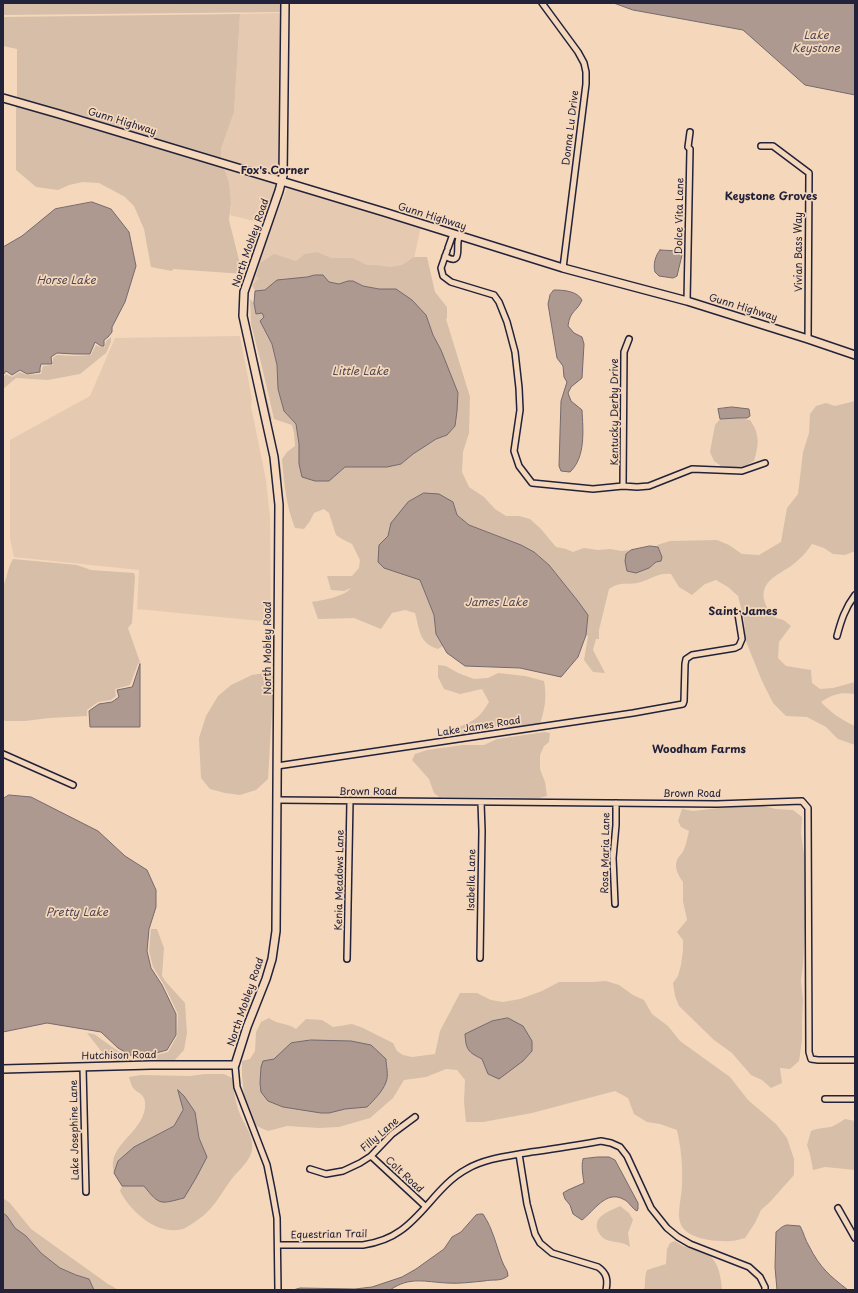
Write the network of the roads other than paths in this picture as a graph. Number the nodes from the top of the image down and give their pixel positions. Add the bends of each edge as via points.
1 (285, 3) edge
2 (542, 3) edge
3 (3, 98) edge
4 (690, 132) dead end
5 (761, 146) dead end
6 (282, 181) junction
7 (457, 235) junction
8 (446, 252) junction
9 (563, 268) junction
10 (687, 301) junction
11 (628, 339) dead end
12 (808, 339) junction
13 (855, 355) edge
14 (765, 463) dead end
15 (623, 486) junction
16 (855, 595) edge
17 (738, 614) dead end
18 (837, 636) dead end
19 (3, 754) edge
20 (277, 766) junction
21 (72, 785) dead end
22 (277, 800) junction
23 (350, 801) junction
24 (481, 802) junction
25 (616, 803) junction
26 (615, 904) dead end
27 (480, 958) dead end
28 (347, 959) dead end
29 (855, 1060) edge
30 (235, 1065) junction
31 (83, 1067) junction
32 (3, 1069) edge
33 (825, 1099) dead end
34 (855, 1099) edge
35 (415, 1117) dead end
36 (519, 1154) junction
37 (371, 1156) junction
38 (310, 1169) dead end
39 (86, 1192) dead end
40 (425, 1206) junction
41 (838, 1208) dead end
42 (855, 1238) edge
43 (278, 1245) junction
44 (278, 1290) edge
45 (606, 1290) edge
46 (765, 1290) edge

1 - 6 street, North Mobley Road
2 - 9 street, Donna Lu Drive via 578,52 586,72
3 - 6 street, Gunn Highway
4 - 10 street, Dolce Vita Lane
5 - 12 street, Vivian Bass Way via 773,146 809,173
6 - 7 street, Gunn Highway
6 - 20 street, North Mobley Road via 244,292 242,316 274,457 279,505
7 - 8 street
7 - 8 street via 458,255 451,259
7 - 9 street, Gunn Highway
8 - 15 street via 443,276 451,282 494,295 507,322 515,352 520,388 520,410 514,451 519,466 532,483 593,489
9 - 10 street, Gunn Highway
10 - 12 street, Gunn Highway
11 - 15 street, Kentucky Derby Drive via 624,352
12 - 13 street, Gunn Highway
14 - 15 street via 742,471 692,469 649,486
16 - 18 street via 842,618
17 - 20 street, Lake James Road via 742,639 739,646 692,655 686,659 683,704
19 - 21 street
20 - 22 street, North Mobley Road
22 - 23 street, Brown Road
22 - 30 street, North Mobley Road via 276,931 272,959
23 - 24 street, Brown Road
23 - 28 street, Kenia Meadows Lane
24 - 25 street, Brown Road
24 - 27 street, Isabella Lane
25 - 26 street, Rosa Maria Lane via 613,858
25 - 29 street, Brown Road via 717,804 802,801 808,808 809,1052 811,1059
30 - 31 street, Hutchison Road
30 - 43 street, North Mobley Road via 237,1087 267,1165 277,1218
31 - 32 street, Hutchison Road
31 - 39 street, Lake Josephine Lane
33 - 34 street
35 - 37 street, Filly Lane via 392,1134
36 - 40 street, Equestrian Trail via 489,1160 466,1169 447,1183
36 - 45 street via 527,1204 540,1243 552,1253 598,1267 606,1275
36 - 46 street, Equestrian Trail via 601,1141 620,1147 627,1156 651,1208 667,1228 690,1244 750,1267 760,1277
37 - 38 street, Filly Lane via 343,1171 326,1174
37 - 40 street, Colt Road
40 - 43 street, Equestrian Trail via 400,1231 363,1246
41 - 42 street
43 - 44 street, North Mobley Road

